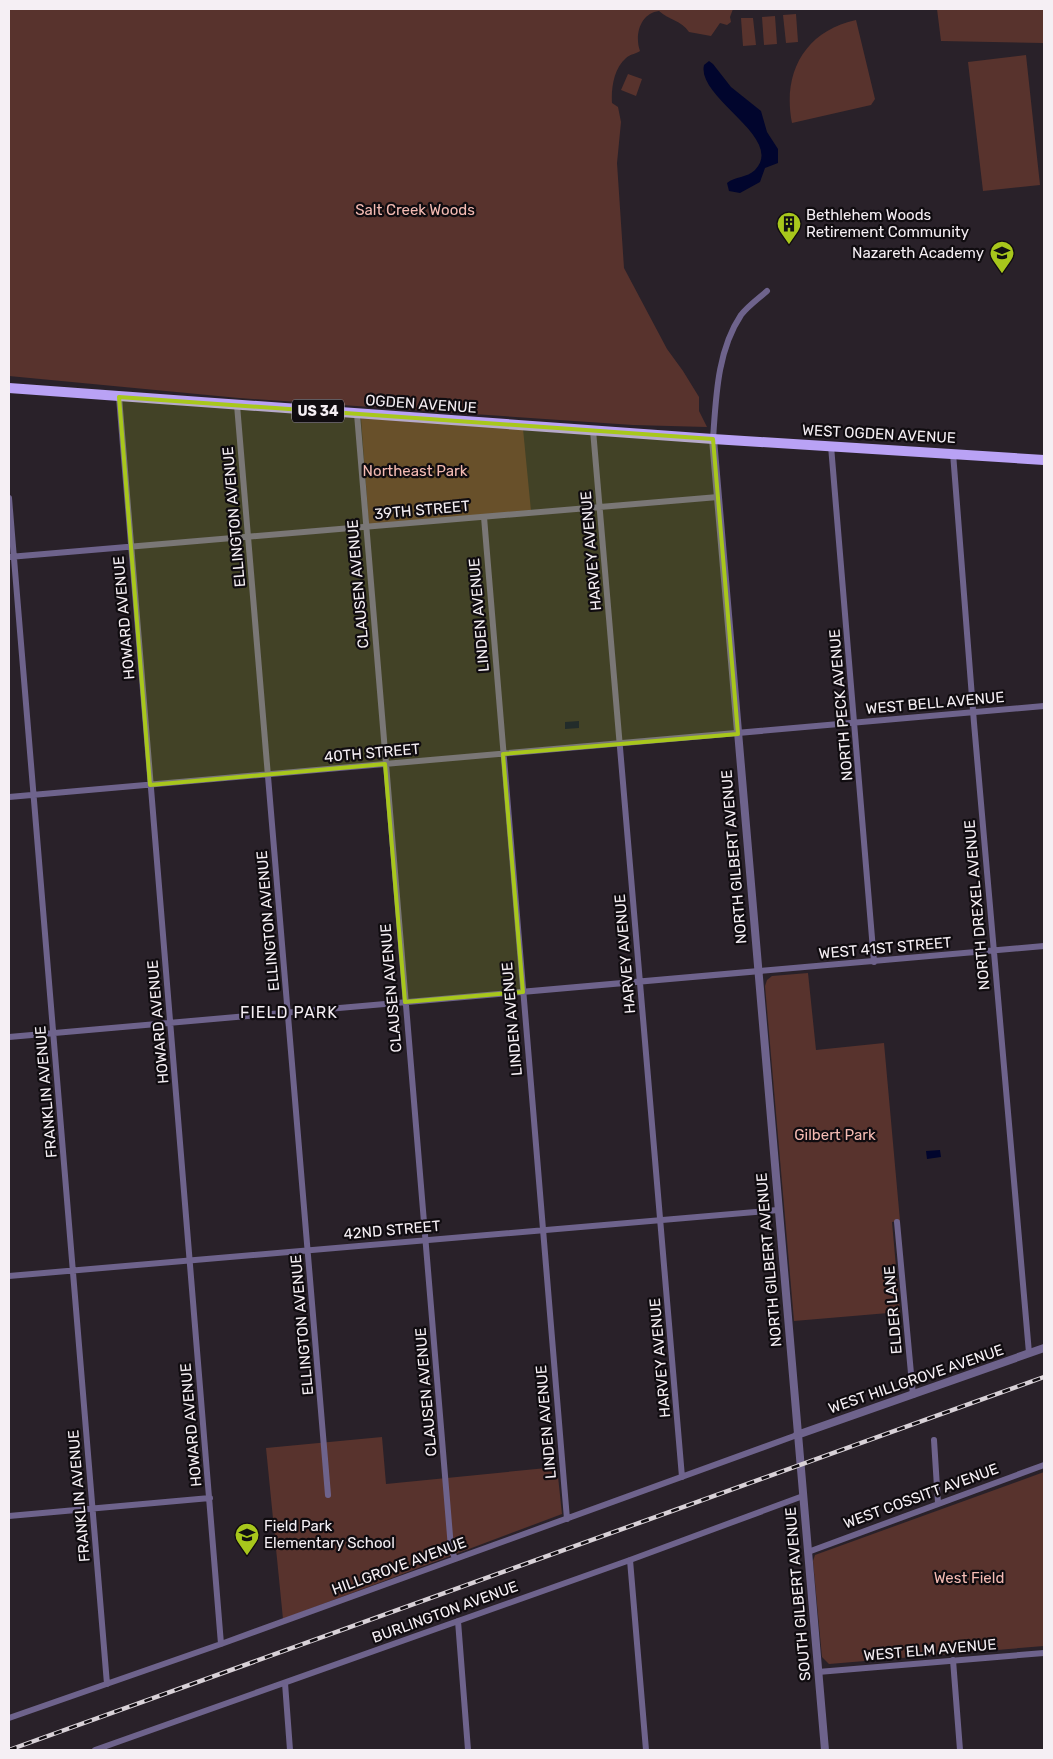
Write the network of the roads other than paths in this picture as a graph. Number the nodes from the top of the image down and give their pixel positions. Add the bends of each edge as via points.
1 (767, 291) dead end
2 (9, 388) edge
3 (119, 397) junction
4 (237, 405) junction
5 (357, 414) junction
6 (593, 430) junction
7 (713, 439) junction
8 (831, 446) junction
9 (953, 454) junction
10 (1044, 460) edge
11 (718, 497) junction
12 (9, 498) edge
13 (600, 507) junction
14 (484, 517) junction
15 (366, 528) junction
16 (248, 537) junction
17 (131, 548) junction
18 (11, 557) edge
19 (1044, 706) edge
20 (973, 712) junction
21 (855, 723) junction
22 (738, 734) junction
23 (621, 744) junction
24 (503, 754) junction
25 (385, 764) junction
26 (268, 774) junction
27 (150, 785) junction
28 (34, 794) junction
29 (9, 797) edge
30 (1044, 946) edge
31 (994, 951) junction
32 (874, 962) junction
33 (758, 972) junction
34 (640, 982) junction
35 (523, 992) junction
36 (405, 1002) junction
37 (288, 1013) junction
38 (170, 1023) junction
39 (53, 1034) junction
40 (9, 1037) edge
41 (778, 1210) junction
42 (660, 1220) junction
43 (898, 1222) dead end
44 (542, 1230) junction
45 (425, 1240) junction
46 (308, 1250) junction
47 (191, 1261) junction
48 (73, 1270) junction
49 (9, 1276) edge
50 (1044, 1348) edge
51 (1029, 1354) junction
52 (913, 1395) junction
53 (797, 1435) junction
54 (934, 1440) dead end
55 (1044, 1465) edge
56 (682, 1476) junction
57 (328, 1495) dead end
58 (803, 1496) junction
59 (210, 1498) junction
60 (938, 1503) junction
61 (92, 1508) junction
62 (9, 1516) edge
63 (567, 1519) junction
64 (808, 1552) junction
65 (455, 1559) junction
66 (630, 1560) junction
67 (458, 1621) junction
68 (222, 1644) junction
69 (1044, 1654) edge
70 (953, 1660) junction
71 (818, 1672) junction
72 (284, 1683) junction
73 (107, 1684) junction
74 (9, 1718) edge
75 (113, 1747) edge
76 (94, 1750) edge
77 (290, 1750) edge
78 (468, 1750) edge
79 (646, 1750) edge
80 (825, 1750) edge
81 (960, 1750) edge

1 - 7 street, NORTH GILBERT AVENUE via 742,314 734,328 717,379
2 - 3 main road, OGDEN AVENUE / US 34
3 - 4 main road, OGDEN AVENUE / US 34
3 - 17 street, HOWARD AVENUE
4 - 5 main road, OGDEN AVENUE / US 34
4 - 16 street, ELLINGTON AVENUE
5 - 6 main road, OGDEN AVENUE / US 34
5 - 15 street, CLAUSEN AVENUE
6 - 7 main road, OGDEN AVENUE / US 34
6 - 13 street, HARVEY AVENUE
7 - 8 main road, WEST OGDEN AVENUE / US 34
7 - 11 street, NORTH GILBERT AVENUE
8 - 9 main road, WEST OGDEN AVENUE / US 34
8 - 21 street, NORTH PECK AVENUE
9 - 10 main road, WEST OGDEN AVENUE / US 34
9 - 20 street, NORTH DREXEL AVENUE
11 - 13 street, 39TH STREET
11 - 22 street, NORTH GILBERT AVENUE
12 - 18 street, FRANKLIN AVENUE
13 - 14 street, 39TH STREET
13 - 23 street, HARVEY AVENUE
14 - 15 street, 39TH STREET
14 - 24 street, LINDEN AVENUE
15 - 16 street, 39TH STREET
15 - 25 street, CLAUSEN AVENUE
16 - 17 street, 39TH STREET
16 - 26 street, ELLINGTON AVENUE
17 - 18 street, 39TH STREET
17 - 27 street, HOWARD AVENUE
18 - 28 street, FRANKLIN AVENUE
19 - 20 street, WEST BELL AVENUE
20 - 21 street, WEST BELL AVENUE
20 - 31 street, NORTH DREXEL AVENUE
21 - 22 street, WEST BELL AVENUE
21 - 32 street, NORTH PECK AVENUE
22 - 23 street, 40TH STREET
22 - 33 street, NORTH GILBERT AVENUE
23 - 24 street, 40TH STREET
23 - 34 street, HARVEY AVENUE
24 - 25 street, 40TH STREET
24 - 35 street, LINDEN AVENUE
25 - 26 street, 40TH STREET
25 - 36 street, CLAUSEN AVENUE
26 - 27 street, 40TH STREET
26 - 37 street, ELLINGTON AVENUE
27 - 28 street, 40TH STREET
27 - 38 street, HOWARD AVENUE
28 - 29 street, 40TH STREET
28 - 39 street, FRANKLIN AVENUE
30 - 31 street, WEST 41ST STREET
31 - 32 street, WEST 41ST STREET
31 - 51 street, NORTH DREXEL AVENUE
32 - 33 street, WEST 41ST STREET
33 - 34 street, WEST 41ST STREET
33 - 41 street, NORTH GILBERT AVENUE
34 - 35 street, WEST 41ST STREET
34 - 42 street, HARVEY AVENUE
35 - 36 street, WEST 41ST STREET
35 - 44 street, LINDEN AVENUE
36 - 37 street, WEST 41ST STREET
36 - 45 street, CLAUSEN AVENUE
37 - 38 street, WEST 41ST STREET
37 - 46 street, ELLINGTON AVENUE
38 - 39 street, WEST 41ST STREET
38 - 47 street, HOWARD AVENUE
39 - 40 street, WEST 41ST STREET
39 - 48 street, FRANKLIN AVENUE
41 - 42 street, 42ND STREET
41 - 53 street, NORTH GILBERT AVENUE
42 - 44 street, 42ND STREET
42 - 56 street, HARVEY AVENUE
43 - 52 street, ELDER LANE
44 - 45 street, 42ND STREET
44 - 63 street, LINDEN AVENUE
45 - 46 street, 42ND STREET
45 - 65 street, CLAUSEN AVENUE
46 - 47 street, 42ND STREET
46 - 57 street, ELLINGTON AVENUE
47 - 48 street, 42ND STREET
47 - 59 street, HOWARD AVENUE
48 - 49 street, 42ND STREET
48 - 61 street, FRANKLIN AVENUE
50 - 51 street, WEST HILLGROVE AVENUE
51 - 52 street, WEST HILLGROVE AVENUE
52 - 53 street, WEST HILLGROVE AVENUE
53 - 56 street, HILLGROVE AVENUE
53 - 58 street, SOUTH GILBERT AVENUE
54 - 60 street
55 - 60 street, WEST COSSITT AVENUE
56 - 63 street, HILLGROVE AVENUE
58 - 64 street, SOUTH GILBERT AVENUE
58 - 66 street, BURLINGTON AVENUE
59 - 61 street
59 - 68 street, HOWARD AVENUE
60 - 64 street, WEST COSSITT AVENUE
61 - 62 street
61 - 73 street, FRANKLIN AVENUE
63 - 65 street, HILLGROVE AVENUE
64 - 71 street, SOUTH GILBERT AVENUE
65 - 68 street, HILLGROVE AVENUE
66 - 67 street, BURLINGTON AVENUE
66 - 79 street
67 - 72 street, BURLINGTON AVENUE
67 - 78 street
68 - 73 street, HILLGROVE AVENUE
69 - 70 street, WEST ELM AVENUE
70 - 71 street, WEST ELM AVENUE
70 - 81 street
71 - 80 street, SOUTH GILBERT AVENUE
72 - 75 street, BURLINGTON AVENUE
72 - 77 street
73 - 74 street, HILLGROVE AVENUE
75 - 76 street, BURLINGTON AVENUE

